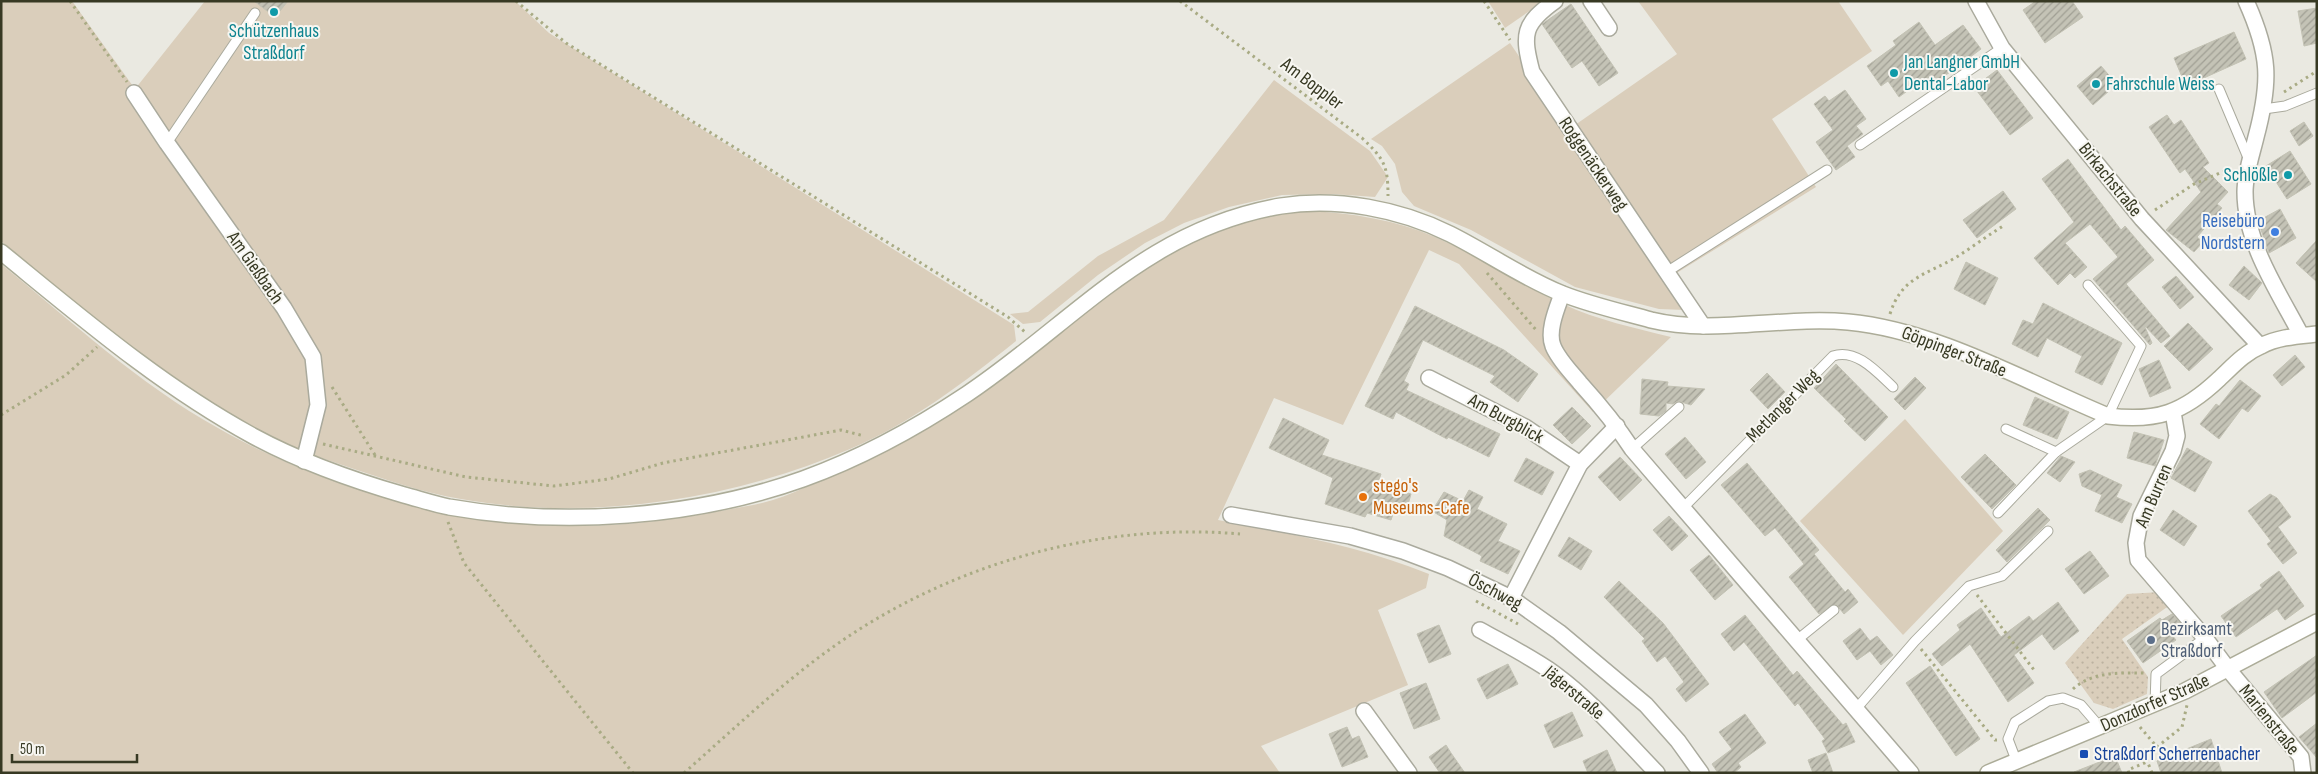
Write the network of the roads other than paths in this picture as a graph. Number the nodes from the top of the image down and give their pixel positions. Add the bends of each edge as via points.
1 (1555, 1) edge
2 (1591, 1) edge
3 (1976, 1) edge
4 (2246, 1) edge
5 (255, 13) dead end
6 (1609, 28) dead end
7 (2002, 48) junction
8 (2219, 89) dead end
9 (134, 93) road end
10 (2317, 93) edge
11 (2264, 106) junction
12 (167, 143) junction
13 (1860, 146) dead end
14 (2250, 161) junction
15 (1826, 170) dead end
16 (1, 252) edge
17 (1665, 273) junction
18 (2088, 285) dead end
19 (1562, 294) junction
20 (1703, 326) junction
21 (2317, 334) edge
22 (2301, 335) junction
23 (2260, 346) junction
24 (1429, 378) dead end
25 (1893, 387) dead end
26 (1678, 407) dead end
27 (2172, 412) junction
28 (2108, 416) junction
29 (1617, 426) junction
30 (2006, 429) dead end
31 (1632, 449) junction
32 (2056, 452) junction
33 (304, 461) junction
34 (1580, 464) junction
35 (1683, 508) junction
36 (1998, 513) dead end
37 (1231, 515) dead end
38 (2048, 532) dead end
39 (1511, 598) junction
40 (1834, 610) dead end
41 (2317, 622) edge
42 (1480, 630) dead end
43 (2206, 638) junction
44 (1797, 640) junction
45 (2228, 669) junction
46 (2155, 704) junction
47 (1856, 709) junction
48 (1364, 710) dead end
49 (2100, 727) junction
50 (2016, 760) junction
51 (1409, 773) edge
52 (1657, 773) edge
53 (1701, 773) edge
54 (1911, 773) edge
55 (1988, 773) edge
56 (2304, 773) edge

1 - 17 street, Roggenäckerweg via 1536,15 1527,29 1527,53 1532,72
2 - 6 street
3 - 7 street, Birkachstraße
4 - 11 street via 2264,45 2267,76
5 - 12 lane
7 - 13 lane
7 - 23 street, Birkachstraße via 2142,219
8 - 14 lane
9 - 12 street, Am Gießbach
10 - 11 lane via 2284,106
11 - 14 street
12 - 33 street, Am Gießbach via 284,308 313,357 318,404
14 - 22 street via 2245,191 2248,228
15 - 17 lane
16 - 33 street, Göppinger Straße via 101,343 207,410
17 - 20 street, Roggenäckerweg
18 - 28 lane via 2141,346
19 - 20 street, Göppinger Straße via 1662,322
19 - 29 street via 1554,316 1552,346
19 - 33 street, Göppinger Straße via 1445,231 1388,211 1326,203 1288,205 1217,223 1163,247 1126,270 971,391 891,440 800,480 738,498 676,510 611,516 447,514
20 - 28 street, Göppinger Straße via 1793,320 1886,327 1945,346
21 - 22 street, Göppinger Straße
22 - 23 street, Göppinger Straße
23 - 27 street, Göppinger Straße via 2239,360 2194,402
24 - 34 street, Am Burgblick via 1525,427
25 - 35 lane, Metlanger Weg via 1865,362 1841,353 1832,356
26 - 31 lane
27 - 28 street, Göppinger Straße via 2134,419
27 - 43 street, Am Burren via 2177,436 2173,452 2141,516 2136,543 2138,560
28 - 32 lane
29 - 31 street
29 - 34 street
30 - 32 lane
31 - 35 street
32 - 36 lane
34 - 39 street
35 - 44 street
37 - 39 street, Öschweg via 1331,532 1403,551
38 - 47 lane via 2002,576 1969,586 1915,641
39 - 53 street, Öschweg via 1559,632 1646,704
40 - 44 lane
41 - 45 street, Donzdorfer Straße
42 - 52 street, Jägerstraße via 1556,675
43 - 45 street, Am Burren
43 - 46 lane via 2156,674
44 - 47 street
45 - 46 street, Donzdorfer Straße
45 - 56 street, Marienstraße via 2301,758
46 - 49 street, Donzdorfer Straße
47 - 54 street
48 - 51 street
49 - 50 street, Donzdorfer Straße
49 - 50 lane via 2081,705 2063,698 2048,701 2016,722 2008,739
50 - 55 street, Donzdorfer Straße

